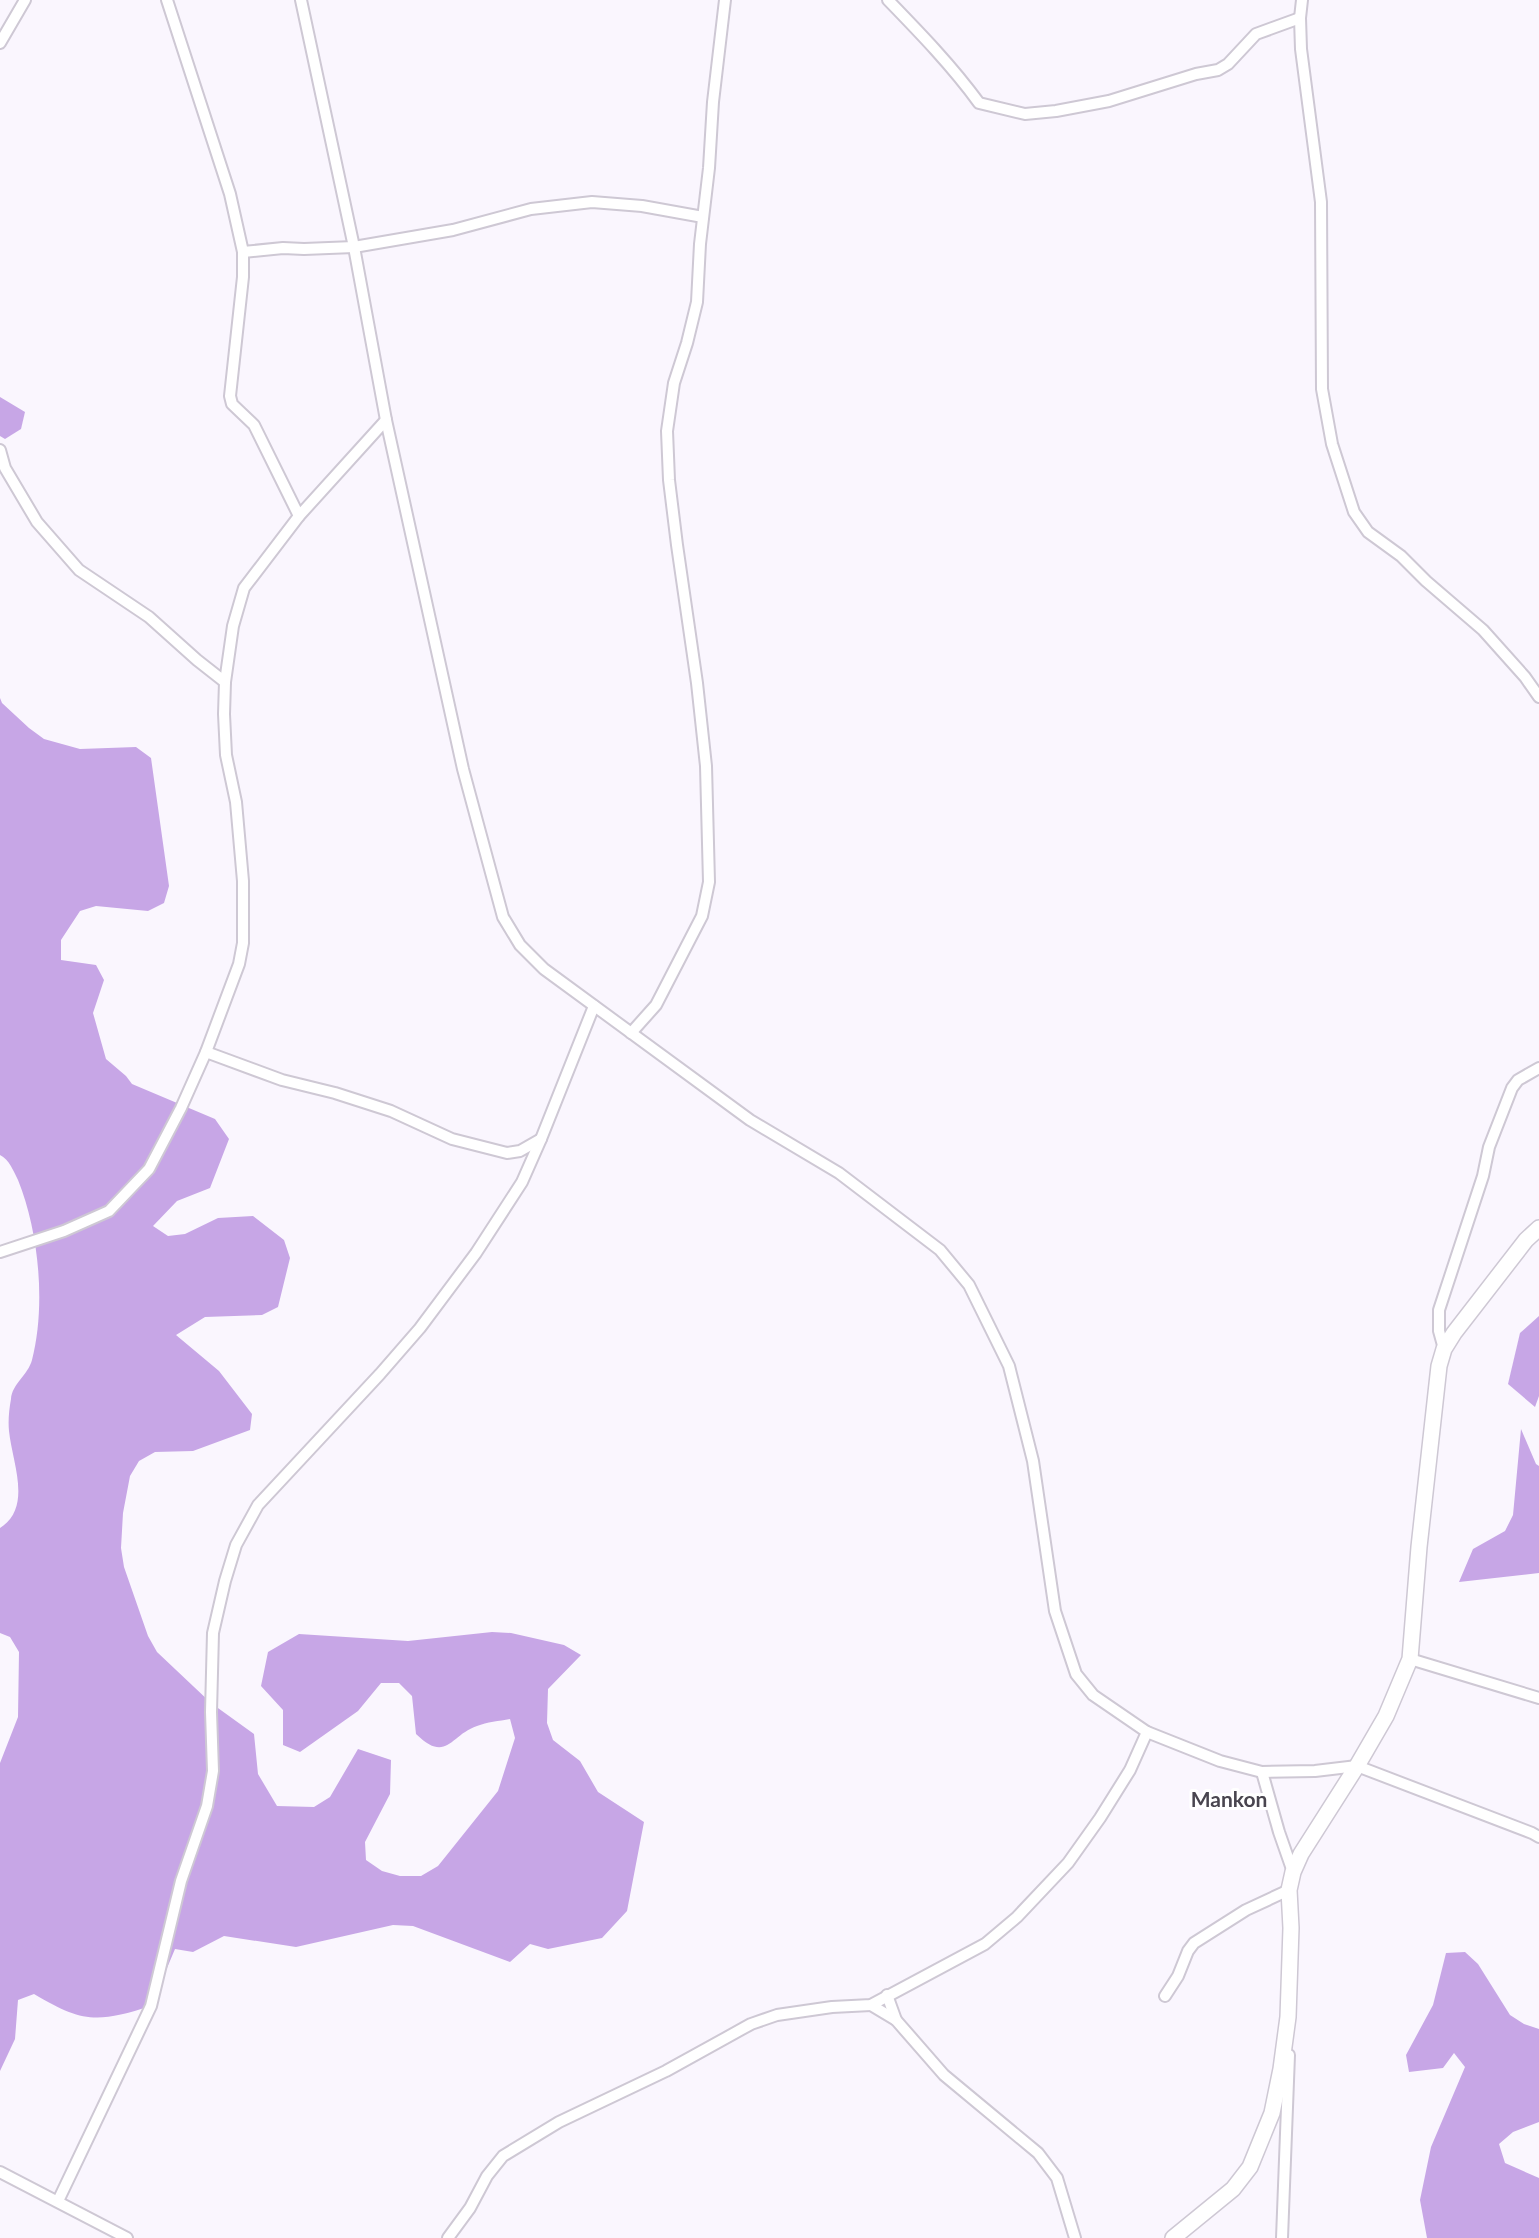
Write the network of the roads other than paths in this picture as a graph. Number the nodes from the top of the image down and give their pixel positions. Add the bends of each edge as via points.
1 (25, 0) edge
2 (167, 0) edge
3 (301, 0) edge
4 (725, 0) edge
5 (888, 0) edge
6 (1302, 0) edge
7 (1300, 18) junction
8 (0, 43) edge
9 (703, 217) junction
10 (354, 247) junction
11 (243, 252) junction
12 (386, 420) junction
13 (0, 450) edge
14 (299, 516) junction
15 (225, 681) junction
16 (1539, 697) edge
17 (594, 1006) junction
18 (631, 1032) junction
19 (206, 1052) junction
20 (1539, 1068) edge
21 (541, 1139) junction
22 (1539, 1228) edge
23 (0, 1252) edge
24 (1444, 1349) junction
25 (1410, 1659) junction
26 (1539, 1698) edge
27 (1148, 1732) junction
28 (1358, 1766) junction
29 (1262, 1772) junction
30 (1536, 1835) edge
31 (1539, 1842) edge
32 (1293, 1872) junction
33 (1289, 1890) junction
34 (887, 1995) junction
35 (1165, 1996) dead end
36 (871, 2005) junction
37 (1288, 2017) junction
38 (896, 2020) junction
39 (0, 2172) edge
40 (58, 2201) junction
41 (127, 2238) edge
42 (448, 2238) edge
43 (1075, 2238) edge
44 (1173, 2238) edge
45 (1282, 2238) edge

1 - 8 street
2 - 11 street via 230,194
3 - 10 street
4 - 9 street
5 - 7 street via 979,103 1025,114 1109,101 1218,70 1256,34
6 - 7 street
7 - 16 street via 1320,202 1322,389 1332,444 1354,512 1368,532 1401,556 1483,630
9 - 10 street via 614,203 558,205 453,230
9 - 18 street via 697,302 674,383 667,440 706,766 709,882 702,916 656,1005
10 - 11 street
10 - 12 street
11 - 14 street via 230,396 232,404 254,425
12 - 14 street
12 - 17 street via 463,769 503,917 520,945 544,969
13 - 15 street via 4,468 37,522 79,570 149,617
14 - 15 street via 244,588 233,626
15 - 19 street via 226,755 236,802 243,881 243,943
17 - 18 street
17 - 21 street
18 - 27 street via 750,1120 839,1173 939,1250 969,1285 1009,1366 1034,1461 1055,1611 1076,1674 1093,1695
19 - 21 street via 282,1080 391,1111 452,1139 507,1153 520,1151
19 - 23 street via 149,1169 109,1211
20 - 24 street via 1512,1088 1489,1147 1439,1310
21 - 40 street via 522,1182 476,1253 380,1374 258,1505 236,1545 213,1633 213,1771 207,1806 181,1881 151,2006
22 - 24 street
24 - 25 street via 1436,1383
25 - 26 street
25 - 28 street via 1386,1716
27 - 29 street via 1220,1761
27 - 34 street via 1100,1818 1068,1863 1017,1917 985,1944
28 - 29 street
28 - 30 street
28 - 32 street
29 - 32 street
30 - 31 street
32 - 33 street
33 - 35 street via 1246,1910 1194,1942
33 - 37 street
34 - 36 street
34 - 38 street
36 - 38 street
36 - 42 street via 777,2015 751,2024 666,2071 559,2122 503,2156
37 - 44 street via 1272,2113 1250,2167 1233,2189
37 - 45 street
38 - 43 street via 944,2075 1038,2153 1057,2178
39 - 40 street
40 - 41 street

